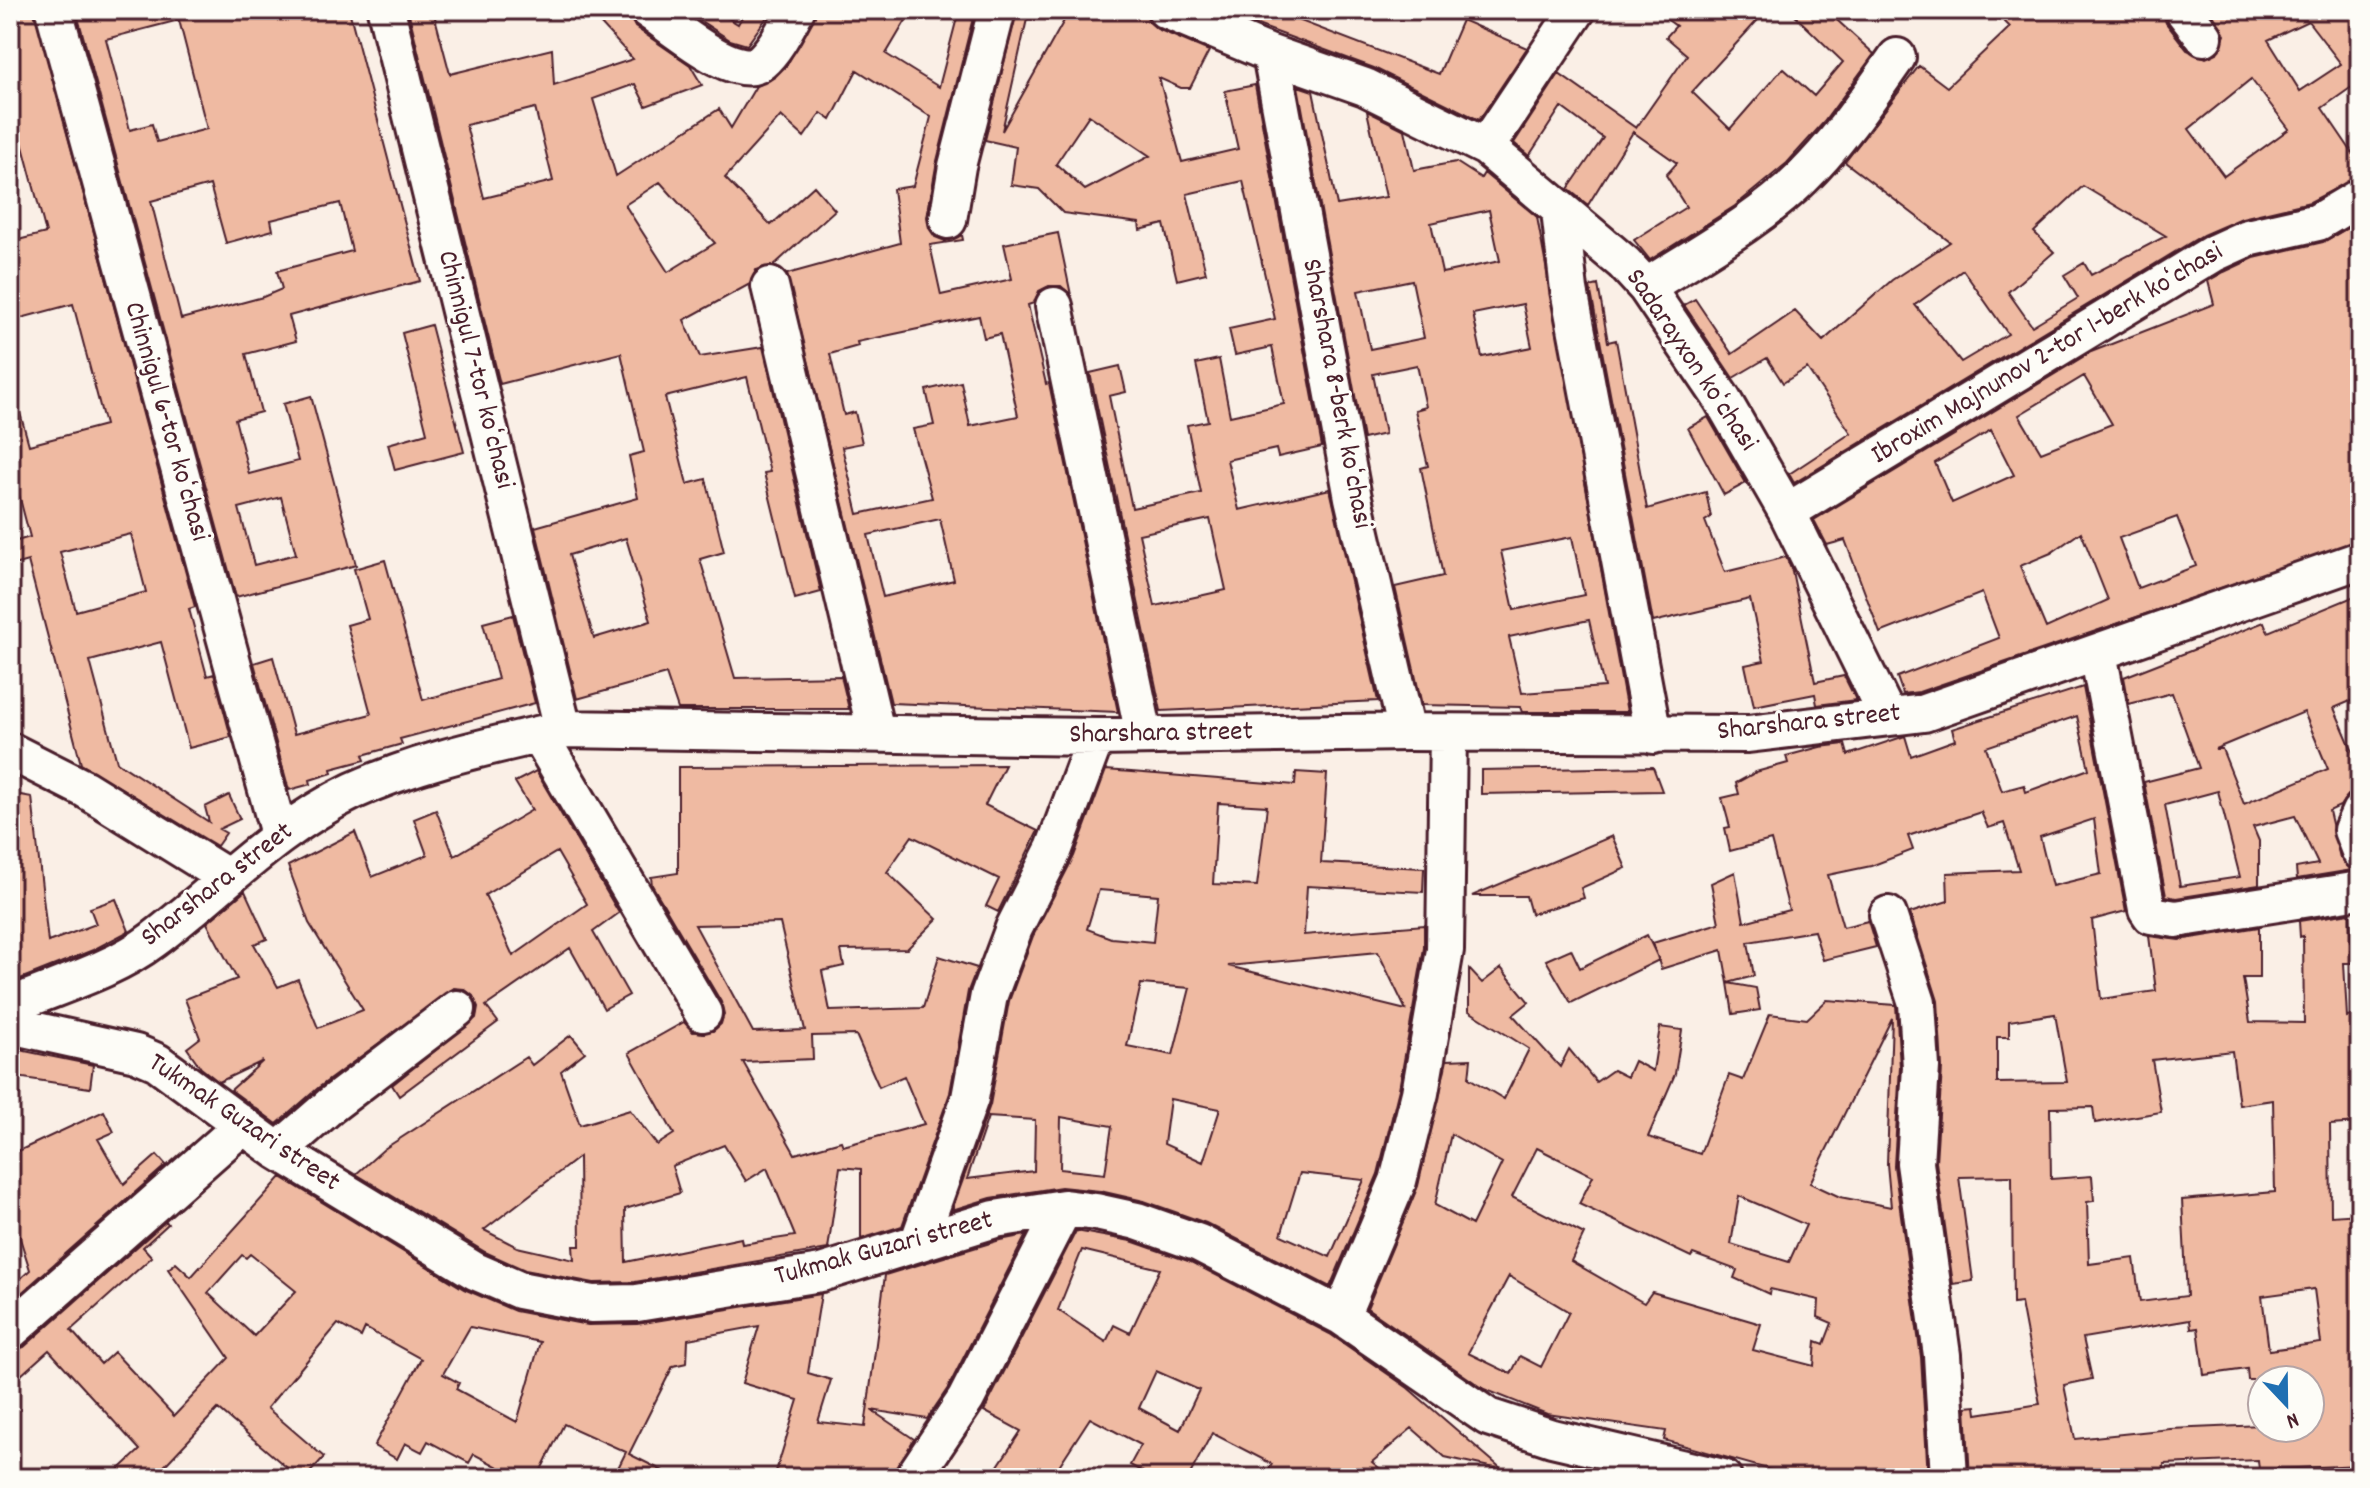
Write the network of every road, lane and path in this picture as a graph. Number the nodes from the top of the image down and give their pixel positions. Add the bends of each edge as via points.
1 (54, 10) edge
2 (386, 10) edge
3 (648, 10) edge
4 (796, 10) edge
5 (997, 10) edge
6 (1166, 10) edge
7 (1577, 10) edge
8 (1271, 54) junction
9 (1897, 57) dead end
10 (1486, 147) junction
11 (2360, 197) edge
12 (1560, 211) junction
13 (948, 220) dead end
14 (770, 286) dead end
15 (1646, 287) junction
16 (1054, 306) dead end
17 (1787, 512) junction
18 (2360, 560) edge
19 (2098, 653) junction
20 (1888, 717) junction
21 (551, 732) junction
22 (876, 732) junction
23 (1407, 732) junction
24 (1448, 733) junction
25 (1144, 735) junction
26 (1653, 735) junction
27 (1096, 737) junction
28 (10, 751) edge
29 (2360, 812) edge
30 (279, 834) junction
31 (2360, 851) edge
32 (227, 877) junction
33 (2360, 890) edge
34 (1888, 915) dead end
35 (10, 1006) edge
36 (457, 1009) dead end
37 (703, 1013) dead end
38 (10, 1025) edge
39 (241, 1127) junction
40 (278, 1151) junction
41 (1064, 1208) junction
42 (919, 1241) junction
43 (1341, 1316) junction
44 (10, 1331) edge
45 (913, 1478) edge
46 (1723, 1478) edge
47 (1949, 1478) edge

1 - 30 street, Chinnigul 6-tor koʻchasi
2 - 21 street, Chinnigul 7-tor koʻchasi
3 - 4 street via 729,65 745,67 761,62
5 - 13 street
6 - 8 street, Sadarayxon koʻchasi
7 - 10 street
8 - 10 street, Sadarayxon koʻchasi via 1365,87
8 - 23 street, Sharshara 8-berk koʻchasi via 1353,498
9 - 15 street via 1802,178 1752,219
10 - 12 street, Sadarayxon koʻchasi
11 - 17 street, Ibroxim Majnunov 2-tor 1-berk koʻchasi via 2318,222 2247,238 2214,253
12 - 15 street, Sadarayxon koʻchasi via 1598,238
12 - 26 street via 1569,290
14 - 22 street
15 - 17 street, Sadarayxon koʻchasi via 1722,399
16 - 25 street
17 - 20 street, Sadarayxon koʻchasi
18 - 19 street, Sharshara street
19 - 20 street, Sharshara street via 1924,713
19 - 33 street via 2151,915 2176,919
20 - 26 street, Sharshara street via 1748,734
21 - 22 street, Sharshara street
21 - 30 street, Sharshara street via 425,763 352,792
21 - 37 street, Chinnigul 7-tor koʻchasi
22 - 27 street, Sharshara street
23 - 24 street, Sharshara street
23 - 25 street, Sharshara street
24 - 26 street, Sharshara street
24 - 43 street via 1445,950 1420,1093 1398,1181
25 - 27 street, Sharshara street
27 - 42 street via 1054,849 1014,928 989,995 970,1098
28 - 32 street via 85,789
29 - 31 street via 2352,830
30 - 32 street, Sharshara street
32 - 35 street, Sharshara street via 141,947
34 - 47 street via 1917,1003 1921,1067 1915,1163 1942,1355
36 - 40 street
38 - 39 street, Tukmak Guzari street via 157,1062
39 - 40 street, Tukmak Guzari street
39 - 44 street
40 - 42 street, Tukmak Guzari street via 475,1271 555,1300 637,1303 712,1292 821,1273
41 - 42 street, Tukmak Guzari street via 995,1219
41 - 43 street, Tukmak Guzari street via 1137,1221 1199,1243
41 - 45 street via 966,1399
43 - 46 street, Tukmak Guzari street via 1488,1417

